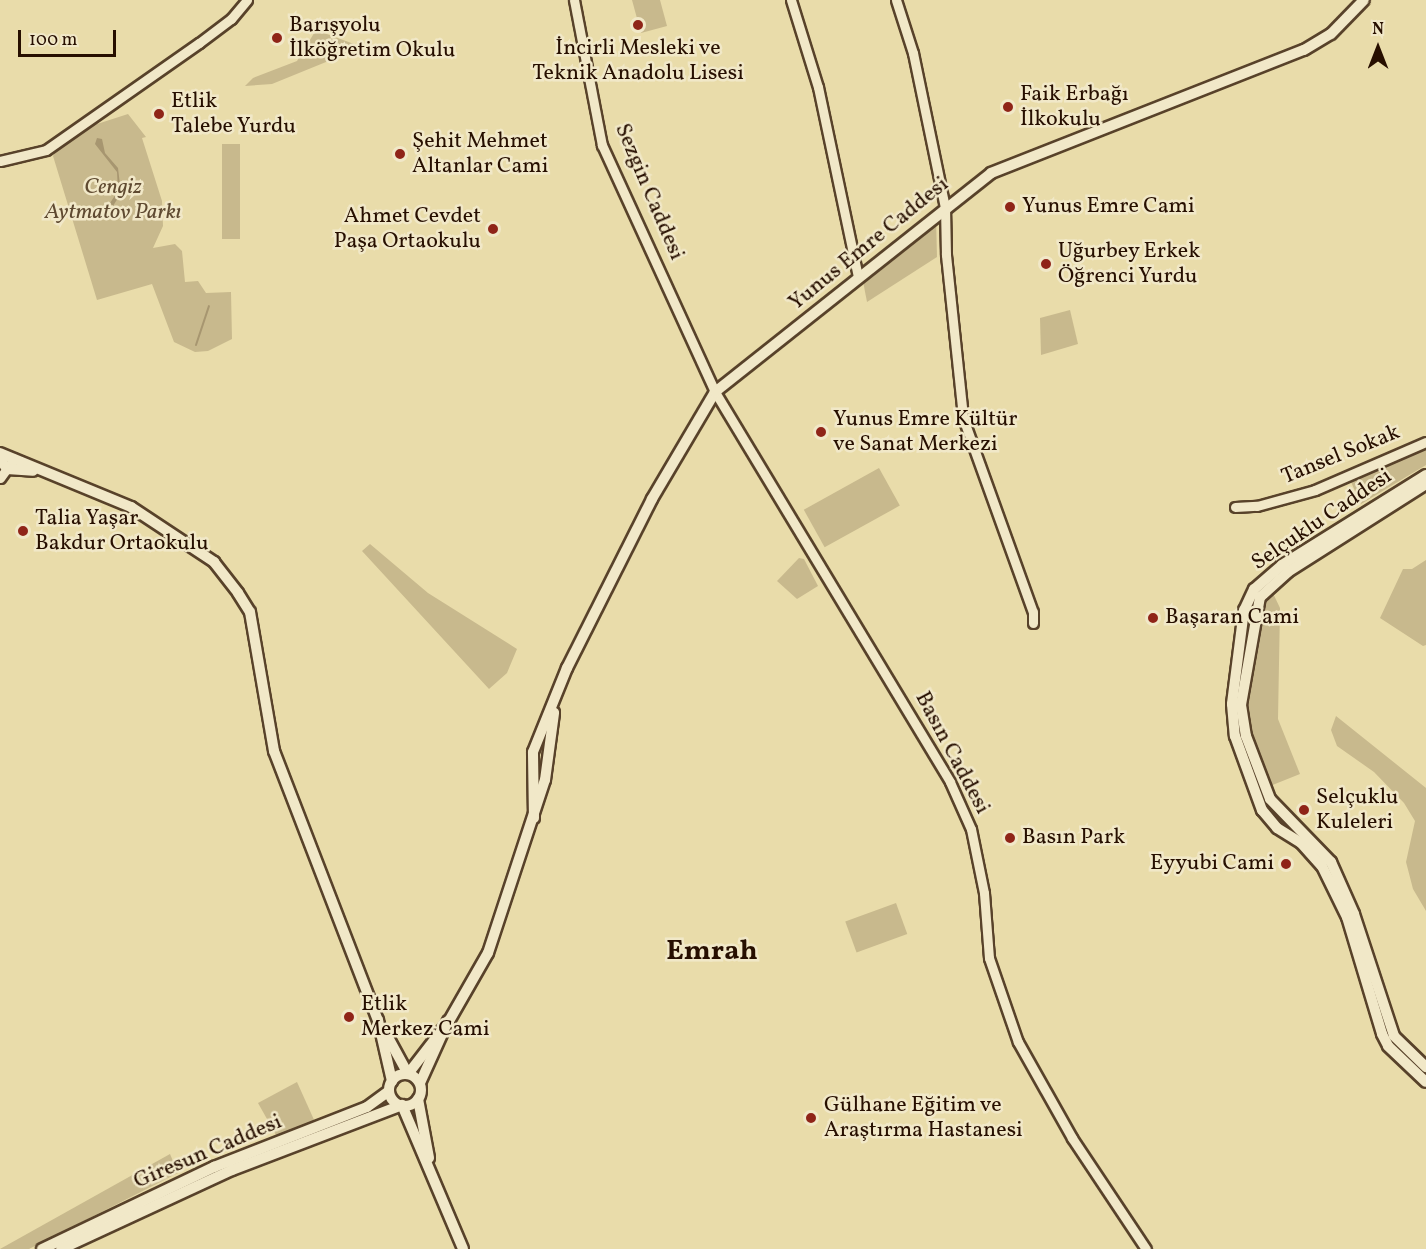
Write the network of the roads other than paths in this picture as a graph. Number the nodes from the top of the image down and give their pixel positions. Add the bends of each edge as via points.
1 (247, 0) edge
2 (574, 0) edge
3 (791, 0) edge
4 (896, 0) edge
5 (1364, 0) edge
6 (0, 161) edge
7 (945, 207) junction
8 (858, 276) junction
9 (715, 392) junction
10 (1426, 442) edge
11 (0, 453) edge
12 (0, 459) edge
13 (14, 459) junction
14 (39, 472) junction
15 (4, 473) edge
16 (1426, 475) edge
17 (1426, 484) edge
18 (1235, 507) dead end
19 (1033, 623) dead end
20 (556, 694) junction
21 (536, 745) junction
22 (549, 750) junction
23 (532, 770) junction
24 (546, 774) junction
25 (534, 818) junction
26 (378, 1020) junction
27 (448, 1021) junction
28 (1426, 1067) edge
29 (408, 1074) junction
30 (1426, 1082) edge
31 (420, 1083) junction
32 (391, 1086) junction
33 (418, 1099) junction
34 (402, 1105) junction
35 (429, 1163) junction
36 (42, 1249) edge
37 (61, 1249) edge
38 (463, 1249) edge
39 (1146, 1249) edge

1 - 6 street via 231,19 199,43 46,150
2 - 9 street, Sezgin Caddesi via 602,145
3 - 8 street via 818,87
4 - 7 street via 913,53
5 - 7 main road, Yunus Emre Caddesi via 1331,34 1304,50 1007,165
7 - 8 main road, Yunus Emre Caddesi
7 - 19 street via 946,255 963,418 1033,612
8 - 9 main road, Yunus Emre Caddesi
9 - 20 main road, Yunus Emre Caddesi via 629,542
9 - 39 street, Basın Caddesi via 950,782 971,829 984,893 989,958 1018,1042 1066,1130
10 - 18 street, Tansel Sokak via 1315,490 1257,506
11 - 13 main road
12 - 15 main road
13 - 14 main road
13 - 15 street
14 - 15 main road
14 - 26 main road via 131,507 214,562 250,612 274,751
16 - 30 main road, Selçuklu Caddesi via 1282,565 1254,590 1244,610 1232,704 1235,736 1262,810 1322,866 1347,917 1382,1034 1388,1046
17 - 28 main road, Selçuklu Caddesi via 1288,572 1260,597 1241,705 1246,735 1270,799 1331,862 1354,914 1394,1036
20 - 21 main road, Yunus Emre Caddesi
20 - 22 main road, Yunus Emre Caddesi
21 - 22 main road
21 - 23 main road, Yunus Emre Caddesi
22 - 24 main road, Yunus Emre Caddesi
23 - 24 main road via 539,776
23 - 25 main road, Yunus Emre Caddesi
24 - 25 main road, Yunus Emre Caddesi
25 - 27 main road, Yunus Emre Caddesi via 488,953
26 - 29 main road
26 - 32 main road
27 - 29 main road
27 - 31 main road
29 - 31 main road
29 - 32 main road
31 - 33 main road
32 - 34 main road via 393,1100
32 - 36 main road, Giresun Caddesi via 367,1107 214,1167
33 - 34 main road
33 - 35 main road
34 - 35 main road via 414,1139
34 - 37 main road, Giresun Caddesi via 223,1174
35 - 38 main road

